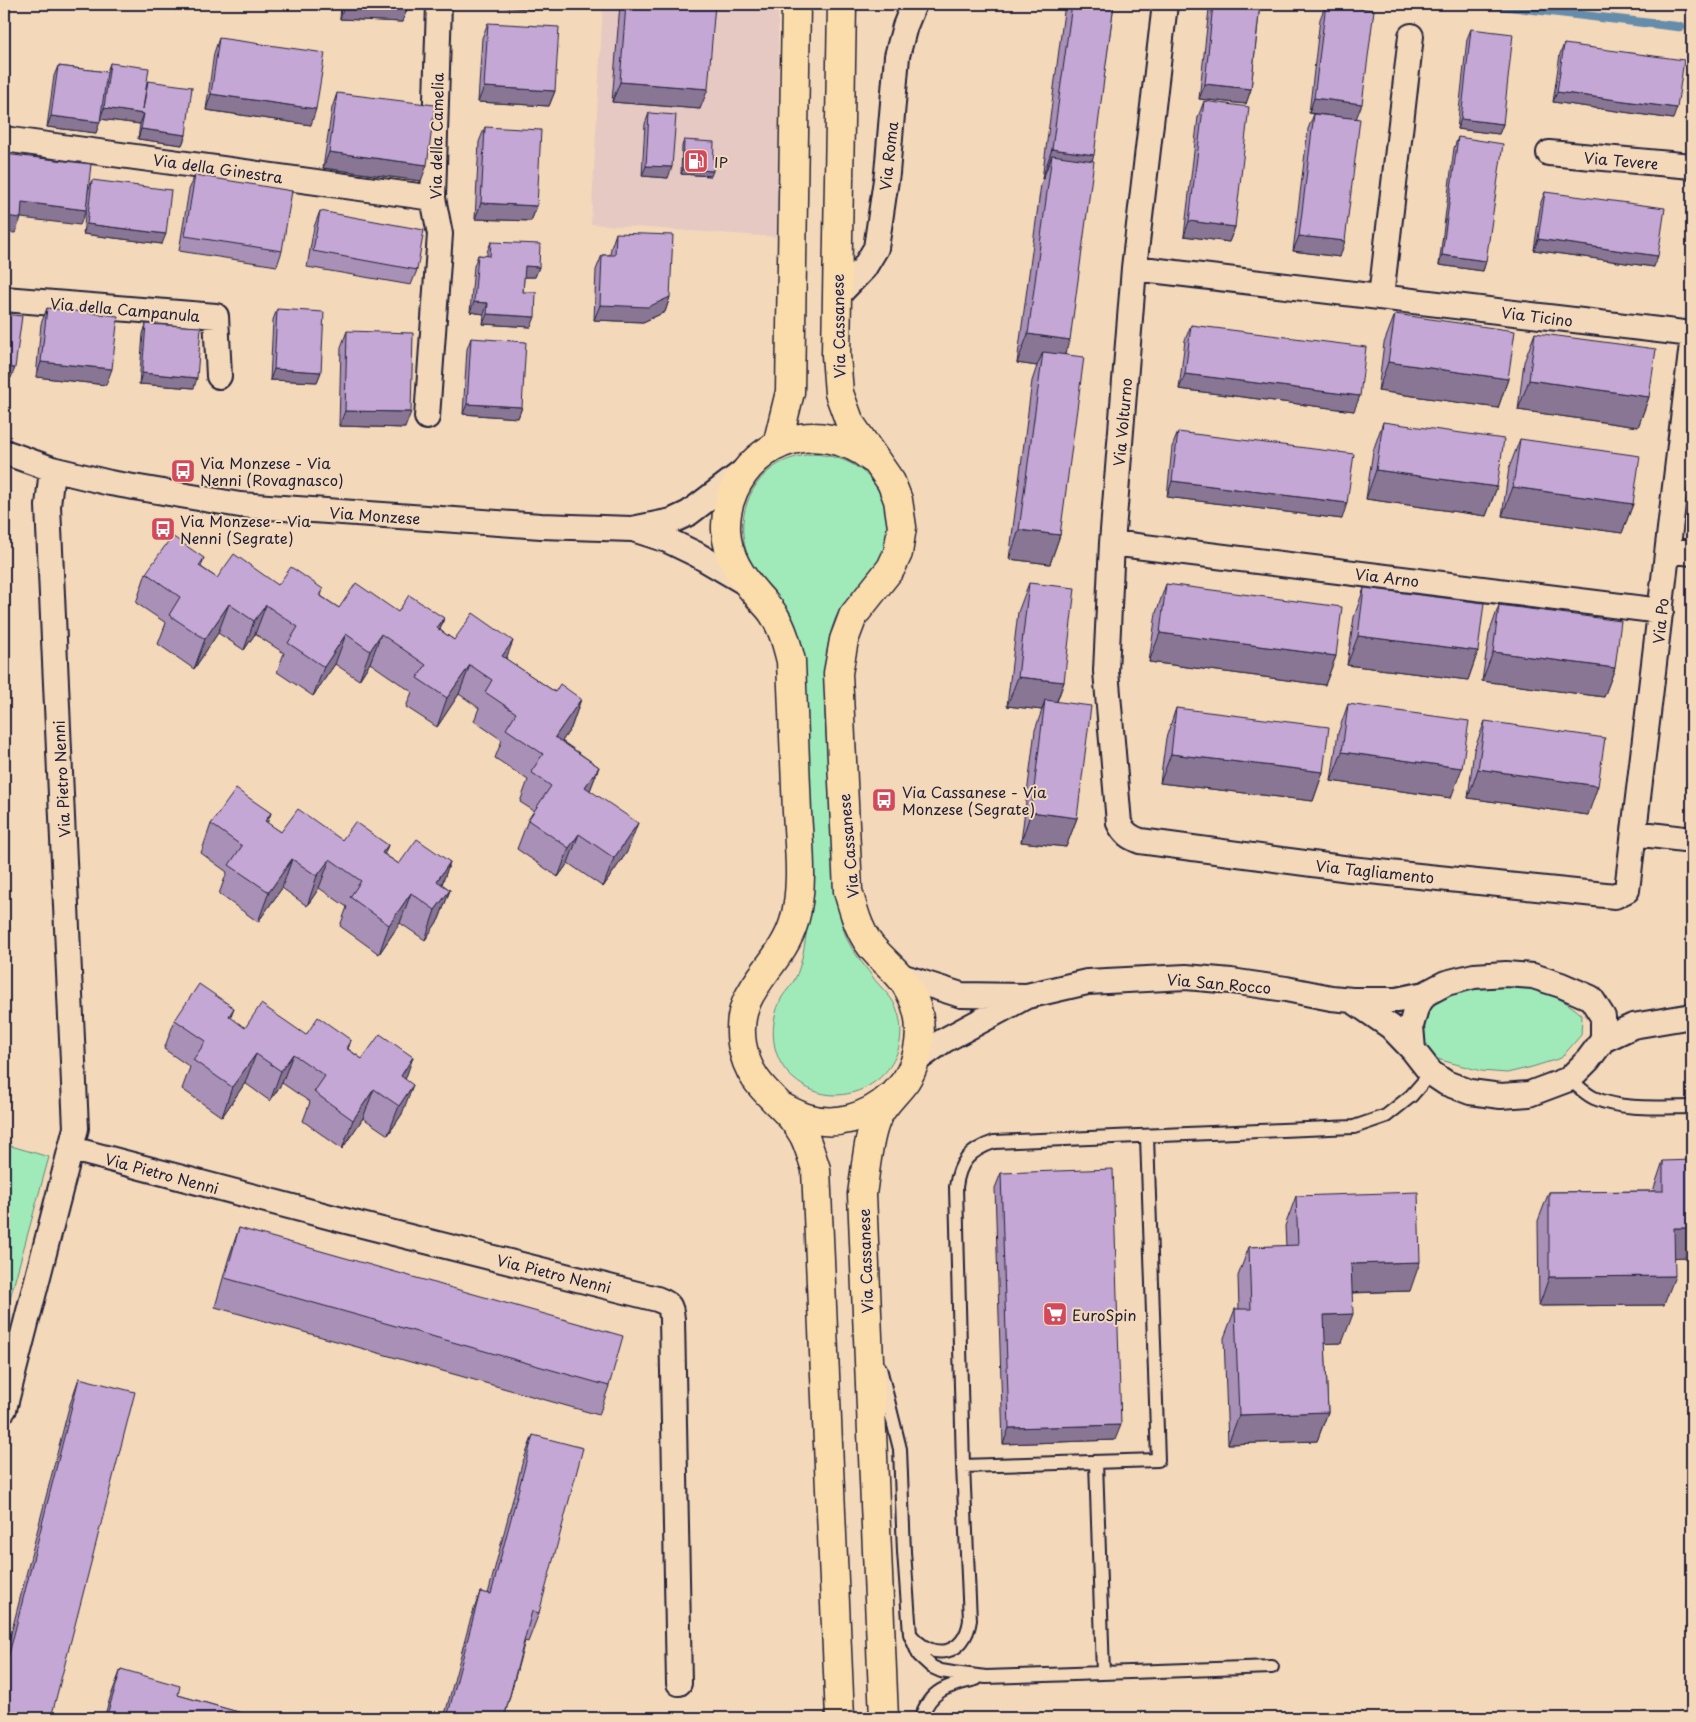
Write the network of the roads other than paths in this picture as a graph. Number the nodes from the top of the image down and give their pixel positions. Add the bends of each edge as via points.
1 (439, 4) edge
2 (796, 4) edge
3 (842, 4) edge
4 (914, 4) edge
5 (1165, 4) edge
6 (1411, 36) dead end
7 (4, 139) edge
8 (1549, 153) dead end
9 (1692, 166) edge
10 (433, 198) junction
11 (1134, 268) junction
12 (837, 296) junction
13 (1382, 297) junction
14 (4, 299) edge
15 (1692, 334) edge
16 (1692, 344) edge
17 (219, 376) dead end
18 (427, 417) dead end
19 (777, 445) junction
20 (4, 452) edge
21 (880, 466) junction
22 (52, 469) junction
23 (744, 471) junction
24 (632, 529) junction
25 (1112, 543) junction
26 (1668, 550) junction
27 (1692, 553) edge
28 (749, 586) junction
29 (1661, 611) junction
30 (1634, 833) junction
31 (1131, 838) joint
32 (1692, 840) edge
33 (1621, 894) joint
34 (901, 976) junction
35 (1425, 994) junction
36 (1027, 996) junction
37 (1352, 1000) junction
38 (1692, 1016) edge
39 (1603, 1029) junction
40 (1412, 1050) junction
41 (915, 1061) junction
42 (1431, 1073) junction
43 (1569, 1080) junction
44 (894, 1094) junction
45 (782, 1107) junction
46 (1692, 1107) edge
47 (1147, 1137) junction
48 (72, 1149) junction
49 (867, 1317) junction
50 (4, 1409) edge
51 (1096, 1462) junction
52 (963, 1466) junction
53 (910, 1634) junction
54 (1272, 1667) dead end
55 (1103, 1673) junction
56 (986, 1677) junction
57 (679, 1683) dead end
58 (840, 1718) edge
59 (884, 1718) edge
60 (921, 1718) edge

1 - 10 street, Via della Camelia
2 - 19 main road via 790,392
3 - 12 main road, Via Cassanese
4 - 12 street, Via Roma via 897,56 887,173 876,248 864,268
5 - 11 street, Via Volturno
6 - 13 street
7 - 10 street, Via della Ginestra
8 - 9 street, Via Tevere
10 - 18 street, Via della Camelia via 440,234
11 - 13 street, Via Ticino
11 - 25 street, Via Volturno
12 - 21 main road, Via Cassanese via 839,393 850,423
13 - 15 street, Via Ticino
14 - 17 street, Via della Campanula via 216,316
16 - 26 street, Via Po
19 - 21 main road via 809,437 840,441 867,454
19 - 23 main road
20 - 22 street, Via Monzese
21 - 34 main road, Via Cassanese via 898,500 902,527 898,553 882,582 853,616 844,640 838,673 848,891 857,922 875,952
22 - 24 street, Via Monzese via 110,483 240,505 541,526
22 - 48 street, Via Pietro Nenni via 48,506 77,1108
23 - 24 street via 689,513 672,521
23 - 28 main road via 730,500 726,532 733,562
24 - 28 street via 696,554
25 - 29 street, Via Arno
25 - 31 street, Via Volturno via 1106,671 1120,822 1123,831
26 - 27 street
26 - 29 street, Via Po
28 - 45 main road via 774,614 786,639 791,661 800,879 794,922 782,949 748,996 741,1027 749,1069 765,1093
29 - 30 street, Via Po
30 - 32 street
30 - 33 street, Via Po via 1627,890
31 - 33 street, Via Tagliamento via 1350,869 1615,896
34 - 36 street, Via San Rocco via 961,995
34 - 41 main road, Via Cassanese via 910,990 919,1019
35 - 37 street, Via San Rocco via 1396,1000
35 - 39 street via 1446,983 1474,976 1532,976 1591,998
35 - 40 street via 1416,1008
36 - 37 street, Via San Rocco via 1087,982 1186,977
36 - 41 street, Via San Rocco via 942,1040
37 - 40 street, Via San Rocco via 1391,1027
38 - 39 street
39 - 43 street via 1588,1060
40 - 42 street
41 - 44 main road, Via Cassanese
42 - 43 street via 1470,1092 1501,1096 1529,1094
42 - 47 lane via 1411,1096 1386,1116 1354,1127
43 - 46 lane via 1594,1098 1617,1104 1647,1108
44 - 45 main road via 865,1114 836,1121 808,1118
44 - 49 main road, Via Cassanese via 876,1119 862,1194
45 - 58 main road via 804,1136 816,1169
47 - 51 lane via 1158,1460
47 - 52 lane via 994,1142 973,1152 963,1164 956,1188
48 - 50 street, Via Pietro Nenni
48 - 57 street, Via Pietro Nenni via 665,1302 671,1308 672,1319
49 - 53 lane via 900,1449
49 - 59 main road, Via Cassanese
51 - 52 lane
51 - 55 lane
52 - 53 lane via 969,1629 958,1645 944,1652 922,1647
53 - 56 lane via 919,1655 932,1667
54 - 55 lane
55 - 56 lane
56 - 60 lane via 944,1688 931,1699

